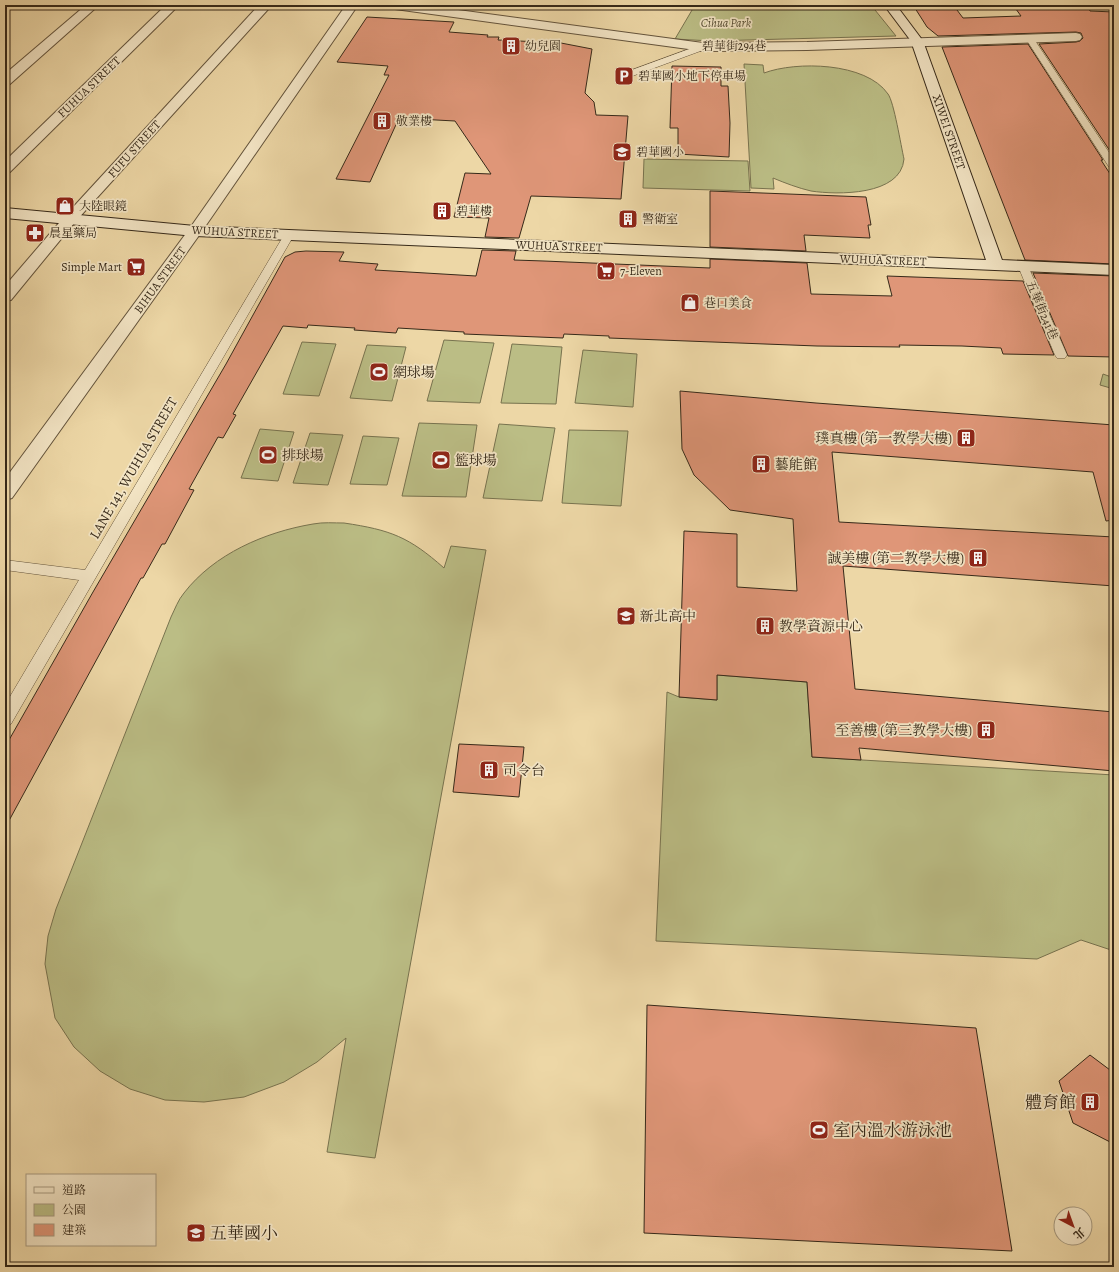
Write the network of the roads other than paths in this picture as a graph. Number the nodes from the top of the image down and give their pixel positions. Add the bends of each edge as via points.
1 (65, 5) edge
2 (173, 5) edge
3 (266, 5) edge
4 (352, 5) edge
5 (395, 5) edge
6 (890, 5) edge
7 (92, 6) edge
8 (1076, 37) dead end
9 (1030, 38) junction
10 (917, 41) junction
11 (703, 47) junction
12 (624, 76) dead end
13 (5, 81) edge
14 (1114, 167) edge
15 (5, 168) edge
16 (5, 213) edge
17 (70, 219) junction
18 (195, 231) junction
19 (289, 235) junction
20 (996, 265) junction
21 (1023, 266) junction
22 (1114, 270) edge
23 (5, 296) edge
24 (1061, 354) dead end
25 (5, 493) edge
26 (5, 565) edge
27 (88, 576) junction
28 (5, 719) edge

1 - 7 lane
2 - 15 street, FUHUA STREET
3 - 17 street, FUFU STREET
4 - 18 street, BIHUA STREET
5 - 11 street, 碧華街294巷
6 - 10 street, XIWEI STREET
7 - 13 street
8 - 9 street, 碧華街294巷
9 - 10 street, 碧華街294巷
9 - 14 lane
10 - 11 street, 碧華街294巷
10 - 20 street, XIWEI STREET
11 - 12 lane
16 - 17 street, WUHUA STREET
17 - 18 street, WUHUA STREET
17 - 23 street, FUFU STREET
18 - 19 street, WUHUA STREET
18 - 25 street, BIHUA STREET
19 - 20 street, WUHUA STREET
19 - 27 lane, LANE 141, WUHUA STREET
20 - 21 street, WUHUA STREET
21 - 22 street, WUHUA STREET
21 - 24 lane, 五華街241巷
26 - 27 lane
27 - 28 lane, LANE 141, WUHUA STREET

